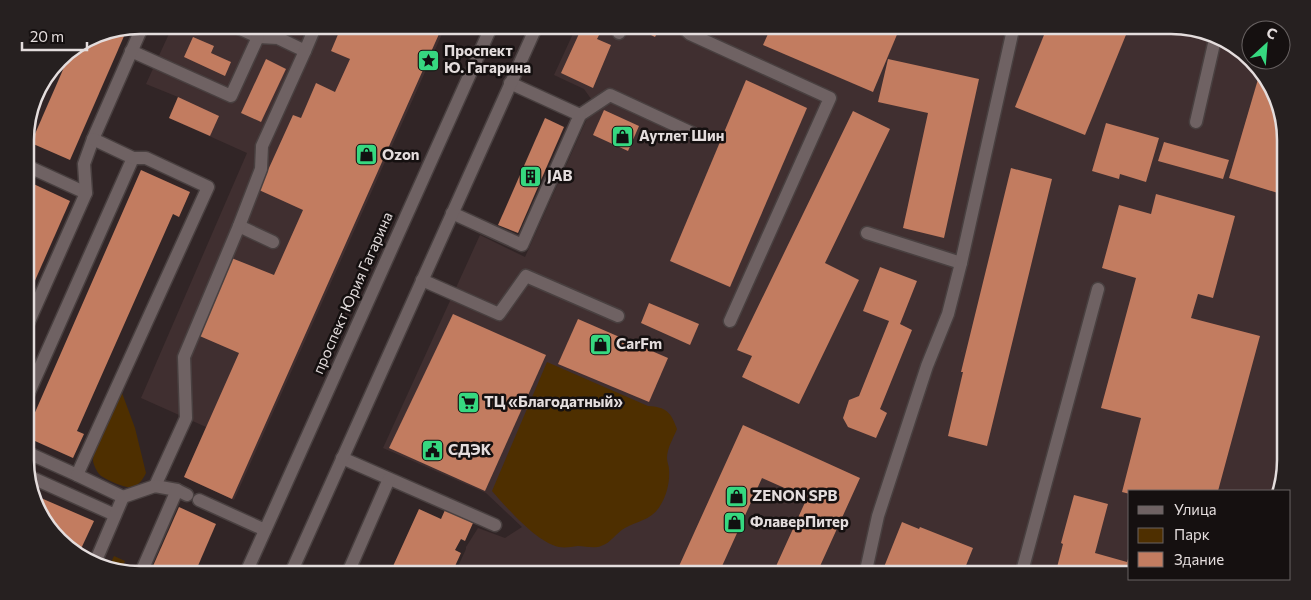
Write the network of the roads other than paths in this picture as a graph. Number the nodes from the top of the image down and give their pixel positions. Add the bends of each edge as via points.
1 (139, 34) edge
2 (252, 34) edge
3 (312, 34) edge
4 (488, 34) edge
5 (533, 34) edge
6 (702, 34) edge
7 (1012, 34) edge
8 (258, 37) junction
9 (1214, 43) edge
10 (131, 51) junction
11 (305, 52) junction
12 (510, 83) junction
13 (580, 115) junction
14 (1196, 122) dead end
15 (692, 133) dead end
16 (93, 139) junction
17 (133, 158) junction
18 (34, 168) edge
19 (86, 193) junction
20 (452, 213) junction
21 (239, 226) junction
22 (867, 233) dead end
23 (274, 242) dead end
24 (961, 263) junction
25 (422, 280) junction
26 (1098, 290) dead end
27 (34, 310) edge
28 (618, 316) dead end
29 (730, 321) dead end
30 (34, 381) edge
31 (34, 456) edge
32 (342, 458) junction
33 (78, 475) junction
34 (36, 479) edge
35 (389, 479) junction
36 (155, 486) junction
37 (123, 497) junction
38 (199, 500) dead end
39 (115, 515) junction
40 (495, 525) dead end
41 (265, 530) junction
42 (97, 557) edge
43 (145, 566) edge
44 (248, 566) edge
45 (294, 566) edge
46 (351, 566) edge
47 (867, 566) edge
48 (1023, 566) edge

1 - 10 main road
2 - 8 main road
3 - 11 main road
4 - 41 main road, проспект Юрия Гагарина
5 - 12 main road
6 - 29 main road via 830,98
7 - 24 main road
8 - 10 main road via 231,96
8 - 11 main road via 278,38
9 - 14 main road
10 - 16 main road
11 - 21 main road via 262,146 261,169
12 - 13 main road
12 - 20 main road
13 - 15 main road via 610,95
13 - 20 main road via 522,245
16 - 17 main road
16 - 19 main road via 84,164
17 - 30 main road
17 - 33 main road via 146,158 208,187
18 - 19 main road
19 - 27 main road
20 - 25 main road
21 - 23 main road
21 - 36 main road via 184,356 186,418
22 - 24 main road
24 - 47 main road via 948,314 927,366 878,516
25 - 28 main road via 500,314 526,276
25 - 32 main road
26 - 48 main road
31 - 33 main road
32 - 35 main road
32 - 45 main road
33 - 37 main road
34 - 39 main road
35 - 40 main road
35 - 46 main road
36 - 37 main road
36 - 43 main road via 182,492
37 - 39 main road
38 - 41 main road
39 - 42 main road
41 - 44 main road, проспект Юрия Гагарина

